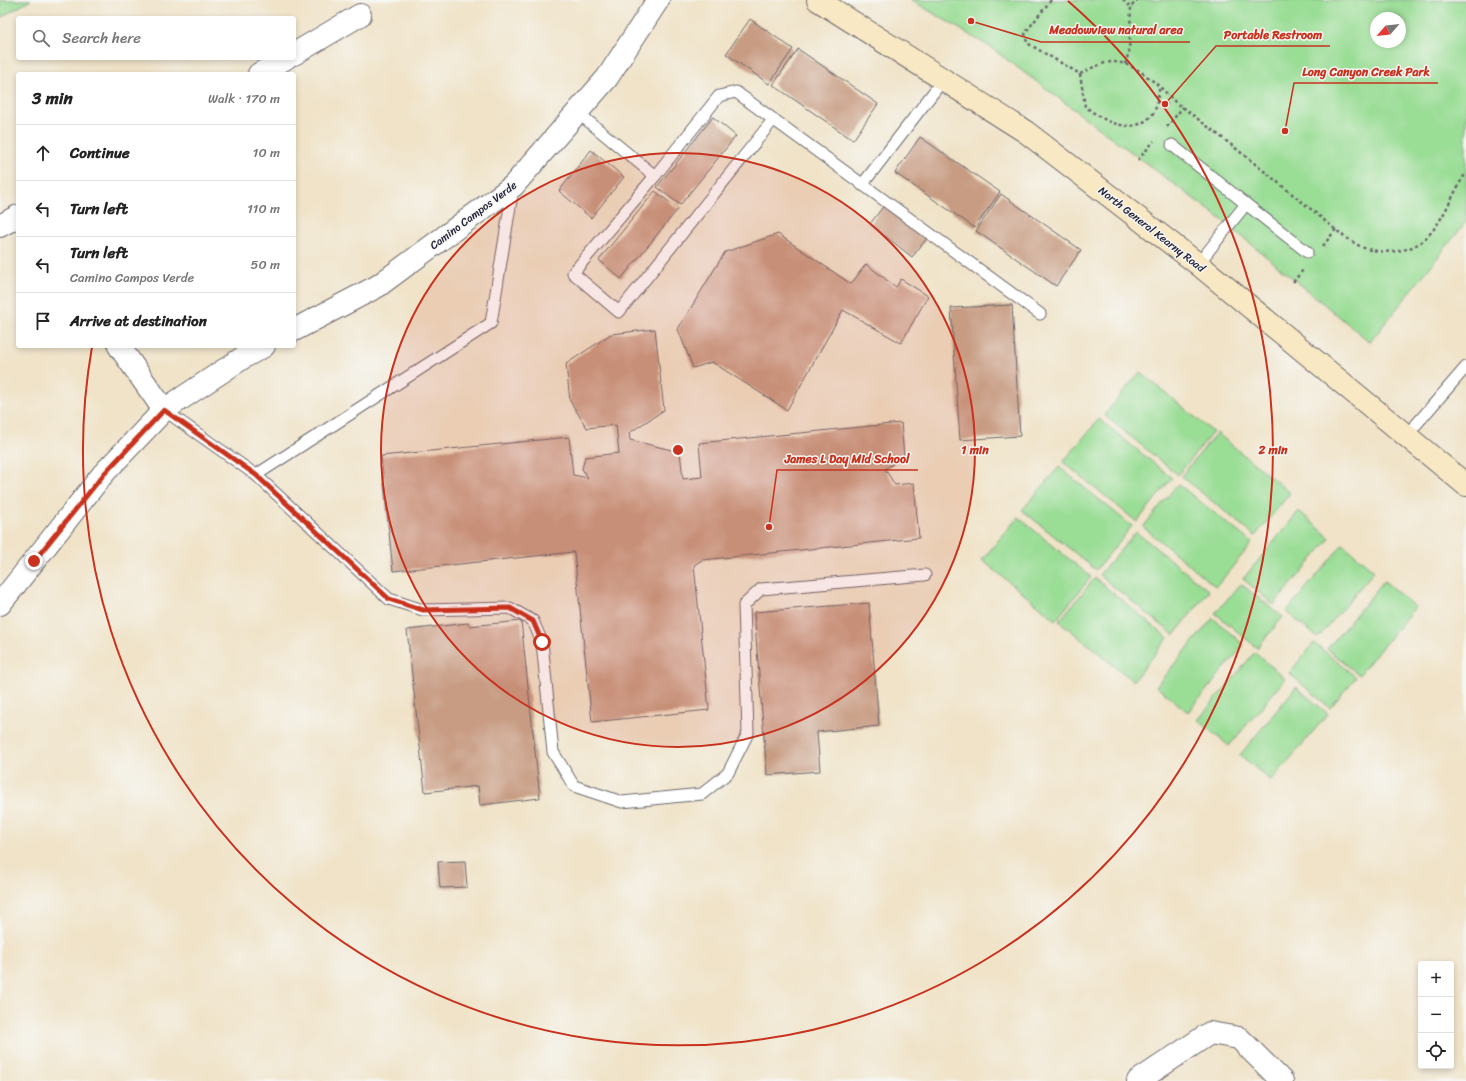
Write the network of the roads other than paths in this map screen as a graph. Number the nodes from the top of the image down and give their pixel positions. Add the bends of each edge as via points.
1 (658, 0) edge
2 (818, 0) edge
3 (360, 15) dead end
4 (296, 53) edge
5 (283, 60) edge
6 (262, 72) edge
7 (944, 80) junction
8 (577, 112) junction
9 (773, 120) junction
10 (1172, 145) dead end
11 (655, 176) junction
12 (862, 185) junction
13 (513, 186) junction
14 (1246, 204) junction
15 (16, 217) edge
16 (0, 226) edge
17 (1307, 252) dead end
18 (1198, 264) junction
19 (1040, 314) dead end
20 (296, 329) edge
21 (120, 348) edge
22 (260, 348) edge
23 (1466, 367) edge
24 (164, 410) junction
25 (1407, 436) junction
26 (256, 475) junction
27 (1466, 485) edge
28 (925, 575) dead end
29 (0, 604) edge
30 (1138, 1081) edge
31 (1282, 1081) edge

1 - 8 street, Camino Campos Verde via 607,78
2 - 7 street, North General Kearny Road
3 - 4 street
5 - 6 street
7 - 12 lane
7 - 18 street, North General Kearny Road via 1026,132
8 - 11 lane
8 - 13 street, Camino Campos Verde
9 - 11 lane via 736,92 719,96
9 - 11 lane via 619,312 573,273
9 - 12 lane
10 - 14 lane
12 - 19 lane
13 - 20 street, Camino Campos Verde via 378,286
13 - 26 lane via 491,323
14 - 17 lane
14 - 18 lane
15 - 16 street
18 - 25 street, North General Kearny Road
21 - 24 street
22 - 24 street
23 - 25 lane
24 - 26 lane
24 - 29 street via 104,474
25 - 27 street, North General Kearny Road
26 - 28 lane via 389,599 423,610 510,608 533,621 542,642 553,752 574,786 622,802 702,794 728,773 748,734 744,605 761,589
30 - 31 street via 1210,1033 1239,1038

